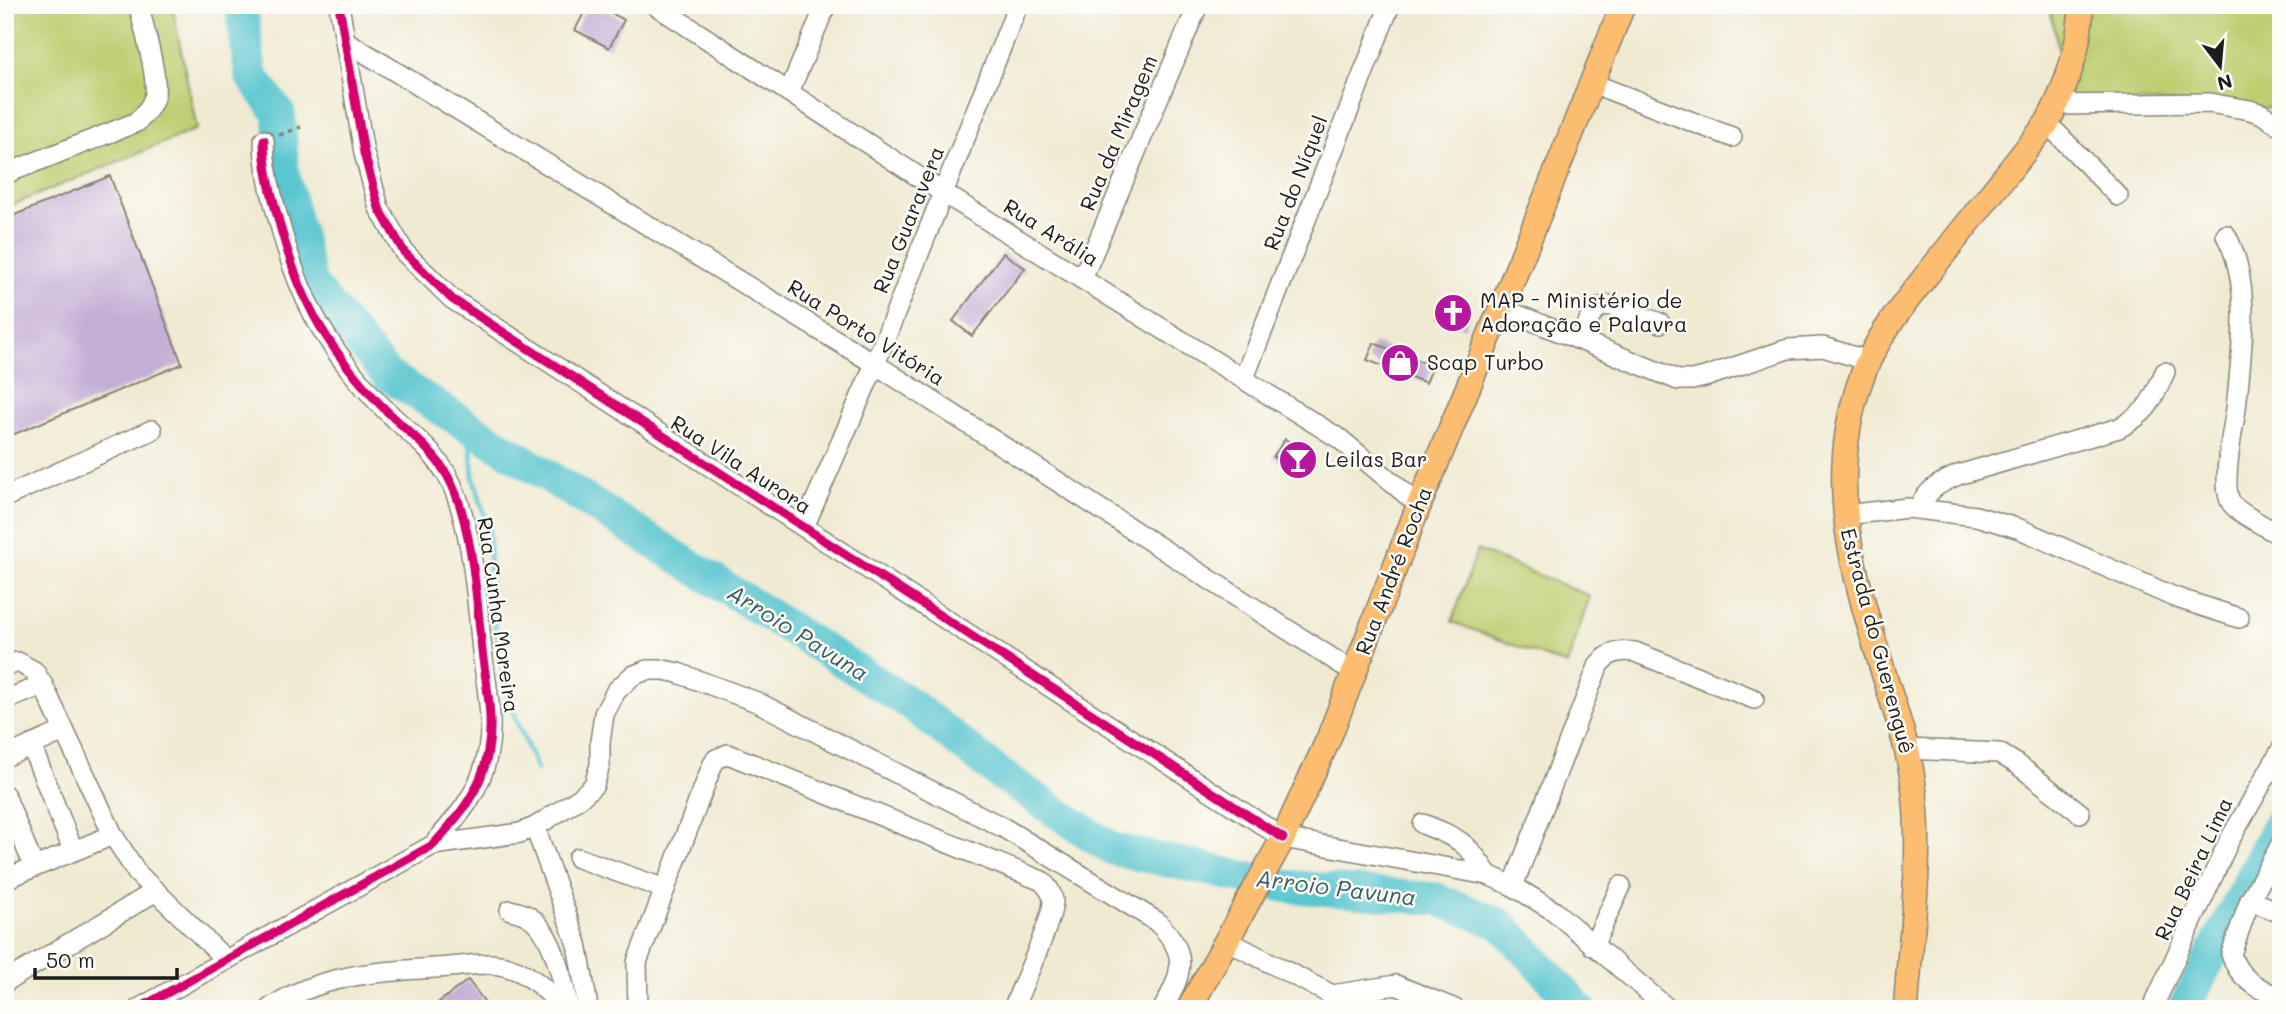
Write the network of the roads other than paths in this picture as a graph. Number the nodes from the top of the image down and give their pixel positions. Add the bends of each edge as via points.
1 (139, 5) edge
2 (338, 5) edge
3 (655, 5) edge
4 (826, 5) edge
5 (1018, 5) edge
6 (1198, 5) edge
7 (1390, 5) edge
8 (1623, 5) edge
9 (2081, 5) edge
10 (347, 43) junction
11 (1591, 83) junction
12 (789, 92) junction
13 (2052, 114) junction
14 (2281, 127) edge
15 (1732, 137) dead end
16 (264, 140) dead end
17 (5, 174) edge
18 (945, 194) junction
19 (2118, 196) dead end
20 (2226, 235) dead end
21 (1082, 279) junction
22 (1501, 308) junction
23 (1660, 323) dead end
24 (1582, 340) junction
25 (1869, 361) junction
26 (875, 364) junction
27 (2165, 372) dead end
28 (1244, 378) junction
29 (152, 430) dead end
30 (5, 497) edge
31 (1419, 505) junction
32 (1918, 509) junction
33 (1844, 515) junction
34 (804, 527) junction
35 (2281, 536) edge
36 (2239, 618) dead end
37 (5, 666) edge
38 (1356, 673) junction
39 (43, 685) junction
40 (1754, 699) dead end
41 (5, 700) edge
42 (64, 731) junction
43 (31, 745) junction
44 (1907, 749) junction
45 (2281, 750) edge
46 (5, 757) edge
47 (5, 795) edge
48 (2080, 813) dead end
49 (1423, 824) dead end
50 (535, 827) junction
51 (113, 835) junction
52 (1280, 841) junction
53 (2281, 844) edge
54 (433, 845) junction
55 (73, 850) junction
56 (578, 858) dead end
57 (34, 867) junction
58 (5, 876) edge
59 (1488, 876) junction
60 (1513, 886) junction
61 (1621, 886) dead end
62 (665, 890) junction
63 (156, 891) junction
64 (2250, 900) junction
65 (510, 910) dead end
66 (2281, 913) edge
67 (1226, 940) junction
68 (1593, 946) junction
69 (226, 960) junction
70 (5, 982) edge
71 (2281, 999) edge
72 (138, 1009) edge
73 (269, 1009) edge
74 (566, 1009) edge
75 (586, 1009) edge
76 (638, 1009) edge
77 (1013, 1009) edge
78 (1163, 1009) edge
79 (1189, 1009) edge
80 (1455, 1009) edge
81 (1668, 1009) edge
82 (1906, 1009) edge
83 (2152, 1009) edge

1 - 17 street via 155,94 145,115
2 - 10 street, Rua Vila Aurora
3 - 12 street, Rua Arália
4 - 12 street
5 - 18 street, Rua Guaravera
6 - 21 street, Rua da Miragem
7 - 28 street, Rua do Níquel
8 - 11 main road, Rua André Rocha
9 - 13 main road, Estrada do Guerenguê via 2078,37
10 - 26 street, Rua Porto Vitória
10 - 34 street, Rua Vila Aurora via 364,153 379,208 404,252 452,299
11 - 15 street
11 - 22 main road, Rua André Rocha
12 - 18 street, Rua Arália
13 - 14 street via 2209,103 2262,114
13 - 19 street
13 - 25 main road, Estrada do Guerenguê via 1907,300
16 - 54 street, Rua Cunha Moreira via 268,178 291,266 316,321 340,359 446,473 461,512 481,637 490,720 488,752 479,785 462,813
18 - 21 street, Rua Arália
18 - 26 street, Rua Guaravera
20 - 35 street via 2236,253 2242,306 2228,494 2232,505
21 - 28 street, Rua Arália
22 - 24 street
22 - 31 main road, Rua André Rocha
23 - 24 street via 1600,306
24 - 25 street via 1678,380 1704,377 1788,349 1822,347
25 - 33 main road, Estrada do Guerenguê via 1846,443
26 - 34 street, Rua Guaravera
26 - 38 street, Rua Porto Vitória
27 - 32 street via 2145,412 2127,424 1958,475 1937,484
28 - 31 street, Rua Arália via 1340,439
29 - 30 street
31 - 38 main road, Rua André Rocha
32 - 33 street
32 - 36 street via 1976,516 2020,529 2174,597
33 - 44 main road, Estrada do Guerenguê via 1866,616
34 - 52 street, Rua Vila Aurora
37 - 39 street via 19,662
38 - 52 main road, Rua André Rocha
39 - 41 street
39 - 42 street
40 - 60 street via 1635,652 1622,650 1605,657
42 - 43 street
42 - 51 street
43 - 46 street
43 - 55 street
44 - 48 street via 1999,753
44 - 82 main road, Estrada do Guerenguê via 1916,841
45 - 83 street, Rua Beira Lima via 2229,841
47 - 57 street
49 - 59 street via 1470,848
50 - 54 street via 505,836
50 - 75 street via 577,944
50 - 78 street via 594,785 604,714 616,691 648,670 678,673 757,702 1004,828 1156,921 1169,934 1180,961 1178,981
51 - 55 street
51 - 63 street via 137,873
52 - 59 street
52 - 67 main road, Rua André Rocha
53 - 64 street
54 - 69 street, Rua Cunha Moreira
55 - 57 street
56 - 62 street
57 - 58 street
59 - 60 street
60 - 68 street via 1554,911
61 - 68 street
62 - 76 street via 637,962
62 - 77 street via 716,758 736,756 1042,881 1053,901
63 - 69 street
63 - 70 street
64 - 66 street
64 - 71 street via 2231,954 2245,979
65 - 74 street via 537,923 547,940
67 - 79 main road, Rua André Rocha
67 - 80 street via 1332,995 1396,985
68 - 81 street
69 - 72 street, Rua Cunha Moreira
73 - 74 street via 330,981 391,971 498,964 528,975

